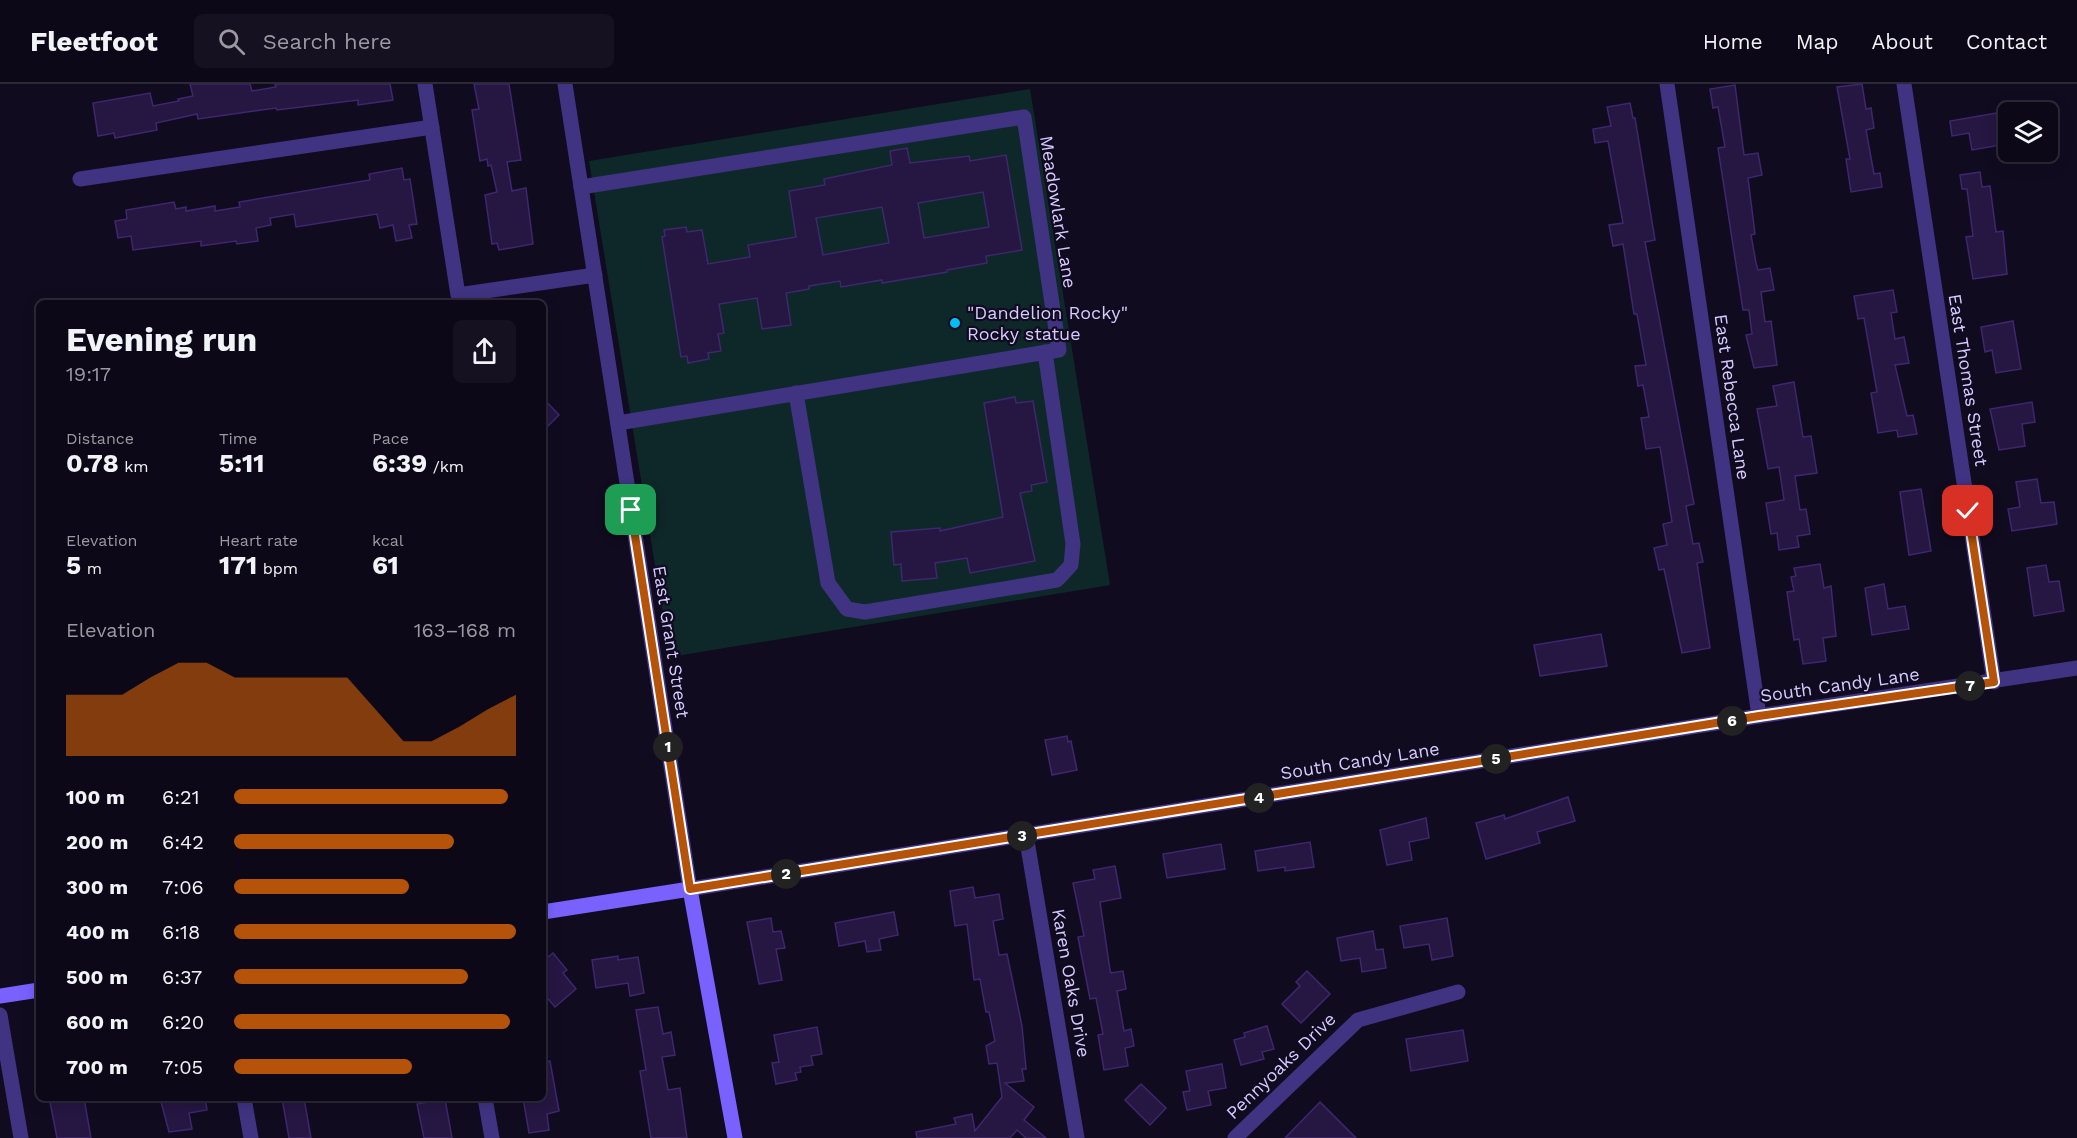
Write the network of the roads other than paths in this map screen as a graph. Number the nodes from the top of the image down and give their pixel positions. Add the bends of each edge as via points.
1 (425, 84) edge
2 (565, 84) edge
3 (1667, 84) edge
4 (1904, 84) edge
5 (432, 127) junction
6 (80, 179) dead end
7 (581, 187) junction
8 (595, 275) junction
9 (1045, 352) junction
10 (796, 393) junction
11 (618, 423) junction
12 (2077, 668) edge
13 (1994, 682) junction
14 (1759, 716) junction
15 (1026, 836) junction
16 (690, 889) junction
17 (546, 912) edge
18 (36, 990) edge
19 (1458, 992) dead end
20 (0, 996) edge
21 (0, 1015) edge
22 (245, 1101) edge
23 (486, 1101) edge
24 (21, 1138) edge
25 (251, 1138) edge
26 (492, 1138) edge
27 (735, 1138) edge
28 (1077, 1138) edge
29 (1235, 1138) edge

1 - 5 street
2 - 7 street, East Grant Street
3 - 14 street, East Rebecca Lane
4 - 13 street, East Thomas Street
5 - 6 street
5 - 8 street via 458,295
7 - 8 street, East Grant Street
7 - 9 street, Meadowlark Lane via 1024,117 1059,350
8 - 11 street, East Grant Street
9 - 10 street
9 - 10 street via 1073,544 1071,565 1057,580 865,612 847,609 828,583
10 - 11 street
11 - 16 street, East Grant Street
12 - 13 street, South Candy Lane
13 - 14 street, South Candy Lane
14 - 15 street, South Candy Lane
15 - 16 street, South Candy Lane
15 - 28 street, Karen Oaks Drive
16 - 17 main road, South Candy Lane
16 - 27 main road, East Grant Street
18 - 20 main road
19 - 29 street, Pennyoaks Drive via 1358,1020
21 - 24 street
22 - 25 street
23 - 26 street

